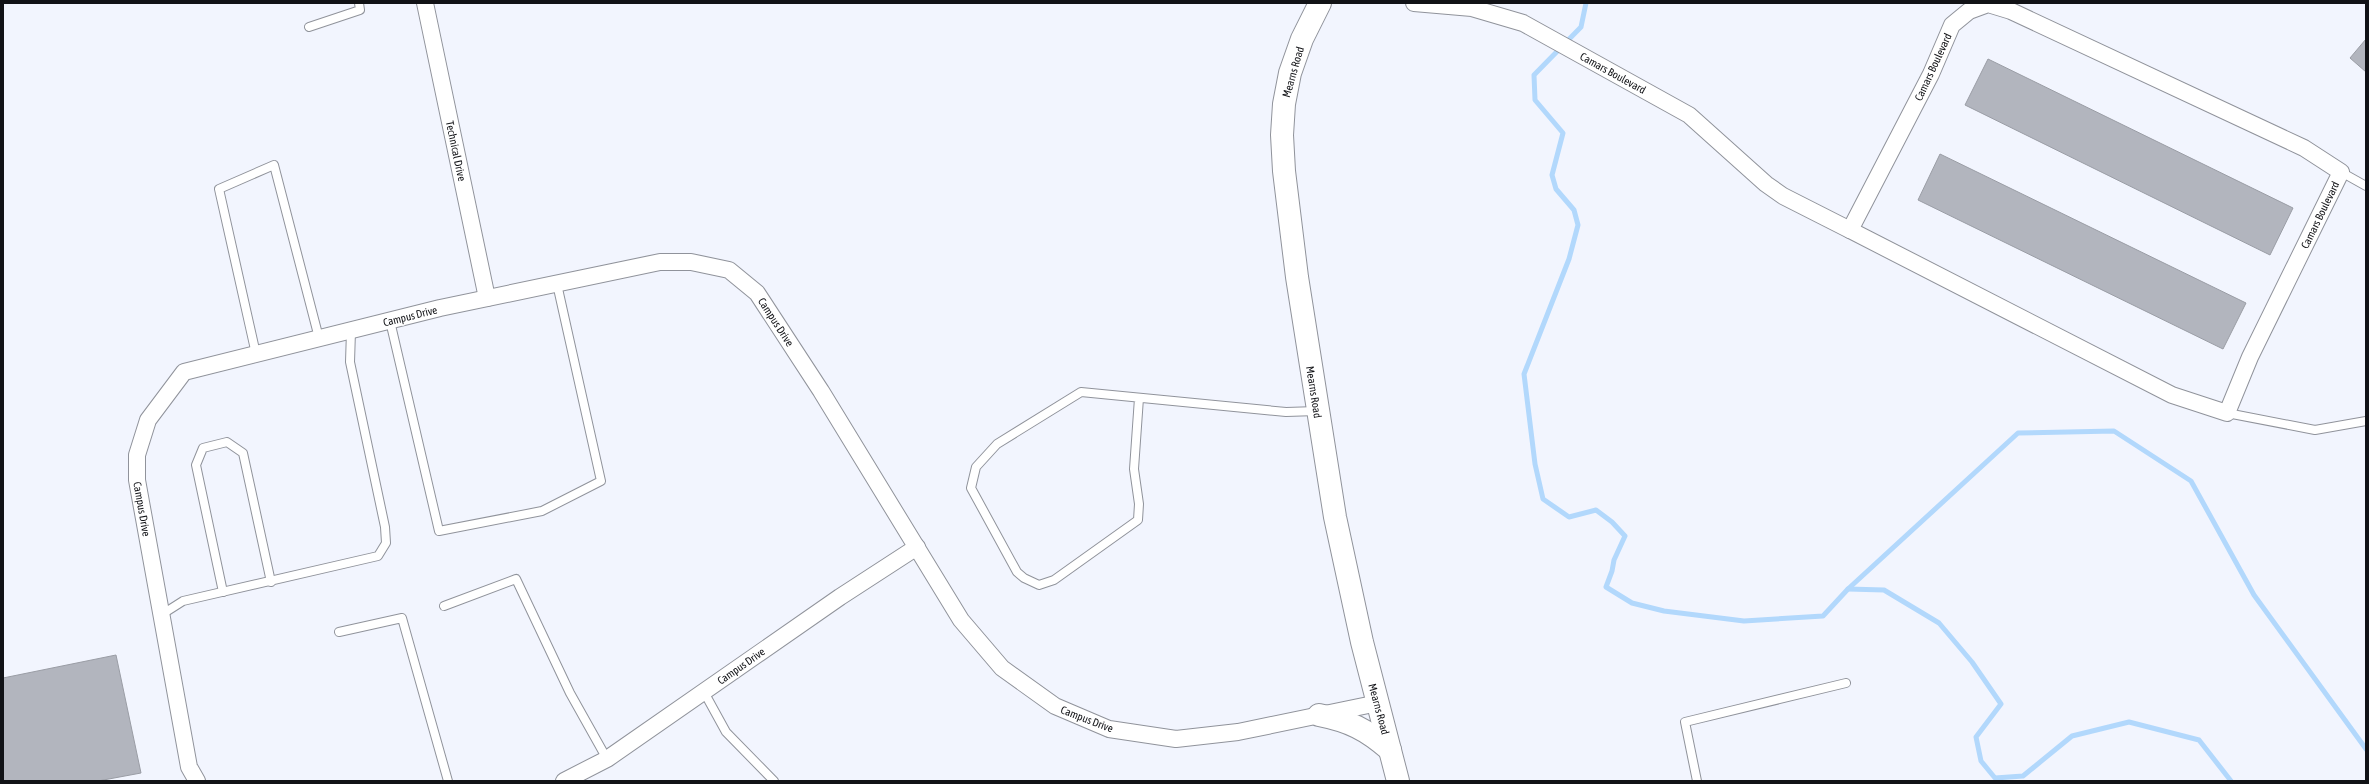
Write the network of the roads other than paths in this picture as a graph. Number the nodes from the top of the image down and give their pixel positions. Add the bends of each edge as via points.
1 (359, 3) edge
2 (425, 3) edge
3 (1320, 3) edge
4 (1414, 3) edge
5 (309, 27) dead end
6 (2341, 172) junction
7 (2366, 186) edge
8 (1850, 230) junction
9 (557, 284) junction
10 (487, 298) junction
11 (390, 321) junction
12 (351, 331) junction
13 (319, 338) junction
14 (256, 354) junction
15 (1139, 398) junction
16 (1317, 411) junction
17 (2227, 413) junction
18 (2366, 420) edge
19 (917, 548) junction
20 (271, 582) junction
21 (223, 592) junction
22 (444, 606) dead end
23 (161, 615) junction
24 (339, 632) dead end
25 (1846, 683) dead end
26 (704, 692) junction
27 (1378, 703) junction
28 (1319, 715) junction
29 (1390, 750) junction
30 (607, 759) junction
31 (198, 781) edge
32 (448, 781) edge
33 (564, 781) edge
34 (774, 781) edge
35 (1398, 781) edge
36 (1697, 781) edge

1 - 5 lane via 360,10
2 - 10 street, Technical Drive
3 - 16 street, Mearns Road via 1302,39 1290,73 1282,135 1296,277
4 - 8 street, Camars Boulevard via 1472,8 1523,23 1689,115 1766,184 1783,196
6 - 7 lane
6 - 8 street, Camars Boulevard via 2304,148 2011,11 1988,4 1969,11 1952,25 1930,74
6 - 17 street, Camars Boulevard via 2250,357
8 - 17 street, Camars Boulevard via 2172,395
9 - 10 street, Campus Drive
9 - 11 lane via 601,481 542,511 439,531
9 - 19 street, Campus Drive via 660,262 691,262 728,270 757,293 821,391
10 - 11 street, Campus Drive
11 - 12 street, Campus Drive
12 - 13 street, Campus Drive
12 - 20 lane via 350,362 385,527 386,543 378,556
13 - 14 street, Campus Drive
13 - 14 lane via 274,165 219,189
14 - 23 street, Campus Drive via 184,372 148,420 137,455 136,480
15 - 15 lane via 1081,392 997,444 976,467 971,488 1017,572 1024,578 1039,585 1054,580 1138,520 1140,504 1134,468
15 - 16 lane via 1286,412
16 - 27 street, Mearns Road via 1335,517
17 - 18 lane via 2315,430
19 - 26 street, Campus Drive
19 - 28 street, Campus Drive via 961,620 1002,668 1055,706 1109,729 1176,738 1238,732
20 - 21 lane
20 - 21 lane via 243,453 227,442 202,448 196,465
21 - 23 lane via 183,601
22 - 30 lane via 516,579 570,693
23 - 31 street, Campus Drive via 189,767
24 - 32 lane via 402,618
25 - 36 lane via 1686,722
26 - 30 street, Campus Drive
26 - 34 lane via 726,732
27 - 28 street, Campus Drive
27 - 29 street, Mearns Road
28 - 29 street via 1345,720 1363,729
29 - 35 street, Mearns Road
30 - 33 street, Campus Drive

